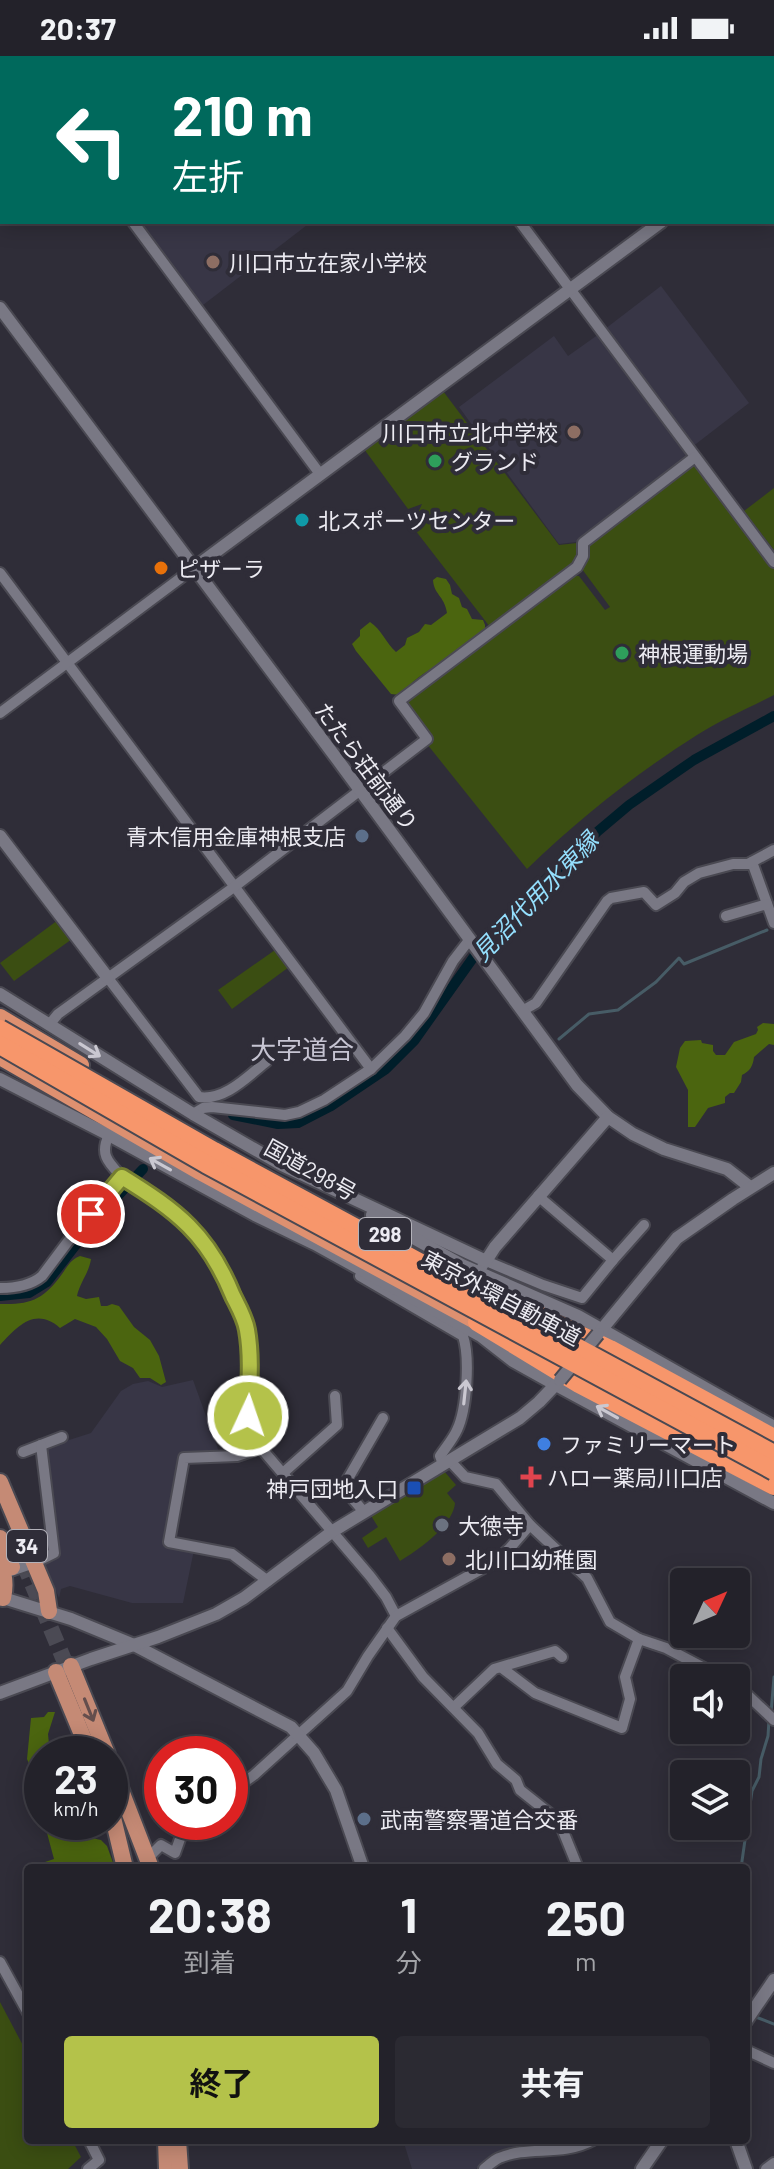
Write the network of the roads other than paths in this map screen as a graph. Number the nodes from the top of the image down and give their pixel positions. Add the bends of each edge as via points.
1 (134, 224) edge
2 (521, 224) edge
3 (658, 224) edge
4 (570, 290) junction
5 (0, 308) edge
6 (695, 457) junction
7 (320, 474) junction
8 (774, 562) edge
9 (194, 568) junction
10 (0, 573) edge
11 (67, 663) junction
12 (0, 713) edge
13 (360, 790) junction
14 (0, 836) edge
15 (774, 850) edge
16 (752, 862) junction
17 (234, 887) junction
18 (767, 904) junction
19 (726, 916) dead end
20 (774, 923) edge
21 (472, 941) junction
22 (108, 978) junction
23 (0, 994) edge
24 (522, 1011) junction
25 (0, 1016) edge
26 (49, 1025) junction
27 (0, 1029) edge
28 (0, 1045) edge
29 (0, 1059) edge
30 (267, 1061) dead end
31 (371, 1069) junction
32 (0, 1079) edge
33 (193, 1114) junction
34 (608, 1117) junction
35 (112, 1130) junction
36 (282, 1165) junction
37 (774, 1173) edge
38 (122, 1177) junction
39 (750, 1187) junction
40 (538, 1196) junction
41 (644, 1225) dead end
42 (315, 1244) junction
43 (613, 1260) junction
44 (484, 1264) junction
45 (0, 1288) edge
46 (493, 1293) junction
47 (468, 1330) junction
48 (603, 1337) junction
49 (558, 1382) junction
50 (335, 1396) dead end
51 (383, 1418) dead end
52 (774, 1427) edge
53 (62, 1437) dead end
54 (774, 1438) edge
55 (41, 1445) junction
56 (774, 1445) edge
57 (261, 1448) junction
58 (23, 1452) dead end
59 (774, 1454) edge
60 (446, 1462) junction
61 (774, 1471) edge
62 (283, 1473) junction
63 (774, 1480) edge
64 (0, 1482) edge
65 (774, 1486) edge
66 (774, 1503) edge
67 (0, 1508) edge
68 (364, 1512) junction
69 (530, 1525) junction
70 (333, 1531) junction
71 (0, 1538) edge
72 (15, 1566) edge
73 (268, 1581) junction
74 (2, 1598) edge
75 (49, 1611) junction
76 (396, 1616) junction
77 (387, 1628) junction
78 (639, 1639) junction
79 (134, 1645) junction
80 (562, 1657) dead end
81 (696, 1664) edge
82 (502, 1668) junction
83 (63, 1669) junction
84 (0, 1693) edge
85 (750, 1697) edge
86 (454, 1707) junction
87 (774, 1720) edge
88 (300, 1735) junction
89 (84, 1736) edge
90 (98, 1736) edge
91 (248, 1779) edge
92 (128, 1808) edge
93 (118, 1840) edge
94 (180, 1840) edge
95 (124, 1864) edge
96 (150, 1864) edge
97 (151, 1864) edge
98 (362, 1864) edge
99 (576, 1864) edge
100 (0, 1962) edge
101 (774, 1980) edge
102 (24, 2006) edge
103 (750, 2015) edge
104 (750, 2052) edge
105 (774, 2063) edge
106 (91, 2144) edge
107 (166, 2144) edge
108 (178, 2144) edge
109 (585, 2144) edge
110 (659, 2144) edge
111 (737, 2144) edge
112 (774, 2163) edge
113 (88, 2169) edge
114 (167, 2169) edge
115 (180, 2169) edge
116 (484, 2169) edge
117 (642, 2169) edge
118 (746, 2169) edge
119 (766, 2169) edge

1 - 7 street
2 - 4 street
3 - 4 street
4 - 6 street
4 - 7 street
5 - 9 street, たたら荘前通り
6 - 8 street
6 - 13 street via 583,543 577,567 399,701 427,739
7 - 9 street
9 - 11 street
9 - 13 street, たたら荘前通り
10 - 11 street
11 - 12 street
11 - 17 street
13 - 17 street
13 - 21 street, たたら荘前通り
14 - 22 street
15 - 16 street
16 - 18 street
16 - 24 street via 699,873 656,905 644,892 611,898 536,1003
17 - 22 street
17 - 31 street
18 - 19 street
18 - 20 street
21 - 24 street, たたら荘前通り
21 - 31 street via 453,961 424,1013
22 - 26 street
22 - 30 street via 199,1097 228,1091
23 - 26 street
24 - 34 street, たたら荘前通り via 568,1075
25 - 46 highway, 国道298号 / 298
26 -> 33 street via 132,1082
27 - 59 highway, 東京外環自動車道, bridge via 201,1144
28 - 61 highway, 東京外環自動車道, bridge via 206,1164
29 - 47 highway, 298
31 - 33 street via 299,1112 212,1107
32 - 35 street
33 - 36 street
34 - 39 street, たたら荘前通り via 664,1149 727,1169
34 - 40 street
35 - 38 street via 104,1150
42 -> 35 street via 255,1215
36 - 44 street
36 - 48 street via 462,1265 556,1305
37 - 39 street
38 - 45 street via 42,1276 22,1286
38 - 57 street via 181,1217 224,1273 247,1328 248,1416
39 - 48 street via 677,1238
40 - 43 street
40 - 44 street
41 - 43 street
42 - 47 street via 338,1262
42 - 49 street
43 - 44 street via 582,1298
46 - 48 highway
46 - 56 highway, 国道298号 / 298
60 -> 47 street via 440,1456 462,1416
47 - 63 highway, 298
47 - 65 highway
48 - 49 street, bridge
48 - 52 street
48 - 54 highway
49 - 60 street via 520,1418
66 -> 49 street
50 - 62 street via 337,1425
51 - 68 street via 346,1482 347,1492
53 - 55 street
55 - 58 street
55 - 72 street via 54,1553
57 - 62 street
57 - 73 street via 237,1456 184,1458 169,1542 232,1554
60 - 68 street
60 - 69 street via 465,1477 496,1484
62 - 70 street
64 - 72 main road, 34
67 - 72 main road, 34
68 - 70 street
69 - 76 street via 496,1561
69 - 78 street via 587,1578 610,1622
70 - 73 street
70 - 76 street
71 - 72 main road, 34
72 - 74 main road, 34
72 - 75 main road, 34 via 48,1598
73 - 79 street via 216,1614
74 - 75 street
75 - 79 street
76 - 77 street
77 - 86 street via 423,1677
77 - 88 street via 347,1691
78 - 81 street
78 - 82 street via 625,1677 630,1699 622,1728 535,1693
79 - 83 street
79 - 88 street
80 - 82 street via 555,1651
82 - 86 street via 494,1669
83 - 84 street
83 - 89 main road
83 -> 90 main road
85 - 87 street
86 - 99 street via 520,1790 559,1821
88 - 91 street
88 - 98 street via 336,1790
92 - 96 main road
93 - 95 main road
94 - 97 street via 175,1853 161,1845
100 - 102 street
101 - 103 street
104 - 105 street
106 - 113 street via 99,2160
107 - 114 main road
108 - 115 main road
109 - 116 street via 499,2158
110 - 117 street
111 - 118 street
112 - 119 street

